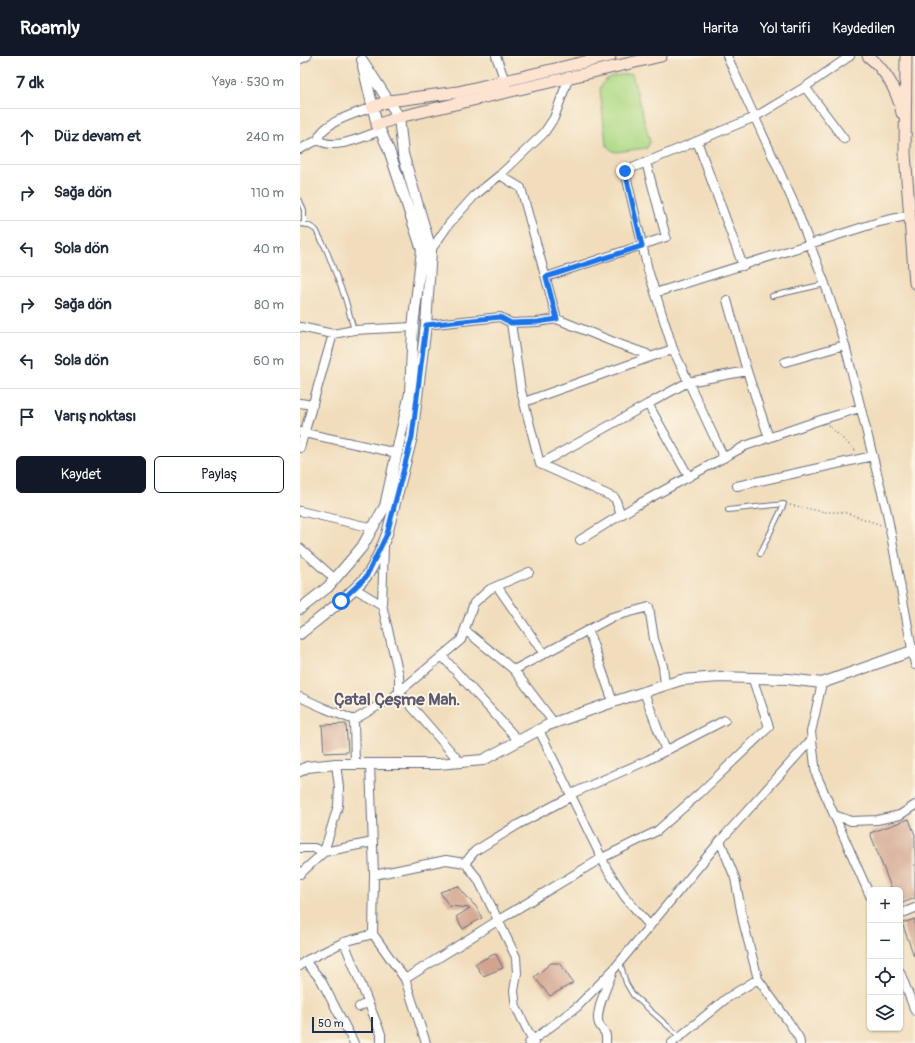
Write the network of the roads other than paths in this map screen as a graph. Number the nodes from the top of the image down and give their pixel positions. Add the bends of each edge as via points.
1 (496, 56) edge
2 (610, 56) edge
3 (661, 56) edge
4 (727, 56) edge
5 (850, 56) edge
6 (868, 56) edge
7 (906, 56) edge
8 (361, 58) edge
9 (595, 58) edge
10 (570, 78) junction
11 (505, 81) junction
12 (805, 87) junction
13 (390, 101) junction
14 (372, 107) junction
15 (399, 117) junction
16 (755, 117) junction
17 (378, 128) junction
18 (906, 128) junction
19 (844, 139) dead end
20 (318, 140) junction
21 (697, 141) junction
22 (300, 149) edge
23 (646, 162) junction
24 (500, 175) junction
25 (300, 201) edge
26 (910, 214) junction
27 (302, 224) edge
28 (810, 244) junction
29 (642, 246) junction
30 (432, 250) junction
31 (743, 266) junction
32 (546, 277) junction
33 (915, 283) edge
34 (825, 284) junction
35 (656, 293) junction
36 (772, 296) dead end
37 (727, 300) dead end
38 (557, 319) junction
39 (511, 323) junction
40 (426, 325) junction
41 (300, 327) edge
42 (414, 327) junction
43 (354, 330) junction
44 (333, 334) junction
45 (845, 346) junction
46 (673, 349) junction
47 (650, 357) junction
48 (785, 362) dead end
49 (747, 371) junction
50 (688, 382) junction
51 (524, 402) junction
52 (300, 403) edge
53 (648, 404) junction
54 (313, 405) junction
55 (860, 408) junction
56 (302, 433) edge
57 (769, 438) junction
58 (300, 448) edge
59 (397, 453) junction
60 (873, 456) junction
61 (724, 458) junction
62 (540, 464) junction
63 (689, 477) junction
64 (737, 486) dead end
65 (728, 510) dead end
66 (300, 512) edge
67 (621, 515) junction
68 (373, 528) junction
69 (580, 540) dead end
70 (384, 542) junction
71 (300, 548) edge
72 (760, 554) dead end
73 (529, 572) dead end
74 (334, 579) junction
75 (497, 586) junction
76 (354, 588) junction
77 (382, 605) junction
78 (300, 609) edge
79 (465, 630) junction
80 (588, 630) junction
81 (300, 634) edge
82 (913, 651) edge
83 (544, 654) junction
84 (442, 656) junction
85 (915, 665) edge
86 (514, 670) junction
87 (752, 678) junction
88 (822, 683) junction
89 (665, 686) junction
90 (399, 692) junction
91 (644, 692) junction
92 (300, 697) edge
93 (613, 702) junction
94 (354, 720) junction
95 (725, 720) dead end
96 (554, 723) junction
97 (539, 730) junction
98 (812, 739) junction
99 (519, 742) junction
100 (666, 751) junction
101 (460, 762) junction
102 (336, 764) junction
103 (355, 764) junction
104 (370, 764) junction
105 (300, 771) edge
106 (571, 795) junction
107 (915, 805) edge
108 (834, 815) junction
109 (720, 841) junction
110 (373, 842) junction
111 (300, 848) edge
112 (324, 852) junction
113 (602, 858) junction
114 (465, 864) junction
115 (300, 874) edge
116 (374, 875) junction
117 (867, 889) edge
118 (915, 908) edge
119 (903, 913) edge
120 (497, 921) junction
121 (650, 926) junction
122 (373, 934) junction
123 (344, 942) junction
124 (620, 961) junction
125 (302, 963) edge
126 (614, 968) junction
127 (405, 979) junction
128 (758, 979) junction
129 (903, 980) edge
130 (368, 1002) junction
131 (359, 1007) dead end
132 (915, 1011) edge
133 (680, 1037) junction
134 (532, 1042) edge
135 (354, 1043) edge
136 (381, 1043) edge
137 (426, 1043) edge
138 (606, 1043) edge
139 (672, 1043) edge
140 (800, 1043) edge

1 - 11 street
2 - 9 main road
3 - 10 main road
4 - 16 street
5 - 12 street
6 - 18 main road via 876,62 892,85 901,105
7 - 18 main road
8 - 13 street
8 - 14 street
9 - 11 main road
10 - 15 main road
10 - 24 street via 554,118 544,133
11 - 13 main road via 458,92
12 - 16 street
12 - 19 street
13 - 14 main road
13 - 15 street
14 - 17 street
14 - 20 street via 328,125 320,133
15 - 17 main road
15 - 30 street via 403,154
16 - 21 street
16 - 28 street
17 - 20 street via 340,143 323,143
17 - 42 street via 389,150 422,250
18 - 26 main road
20 - 22 street
21 - 23 street
21 - 31 street
23 - 29 street via 625,171
23 - 29 street via 666,237
24 - 30 street via 469,202 449,224
24 - 32 street via 521,188
25 - 27 lane via 305,216
26 - 28 street
26 - 33 main road
27 - 43 lane via 316,230 326,249
28 - 31 street
28 - 34 street
29 - 32 street
29 - 35 street
30 - 40 street
31 - 35 street
32 - 38 street
34 - 36 lane
34 - 45 street
35 - 46 street
37 - 49 street
38 - 39 street
38 - 47 street
39 - 40 street via 500,317
39 - 51 street
40 - 70 street via 412,437
41 - 44 street
42 - 43 street
42 - 59 street via 410,393
43 - 44 street
44 - 54 street
45 - 48 street
45 - 55 street
46 - 47 street
46 - 50 street
47 - 51 street
49 - 50 street
49 - 57 street
50 - 53 street
50 - 61 street
51 - 62 street
52 - 54 street
53 - 62 street
53 - 63 street
54 - 56 street
55 - 57 street
55 - 60 street
56 - 58 street
56 - 59 street
57 - 61 street via 745,446
59 - 68 street via 385,506
60 - 64 street
60 - 82 street
61 - 63 street
62 - 67 street via 615,498
63 - 67 street
65 - 72 lane via 784,504
66 - 68 street
67 - 69 street
68 - 74 street via 362,547
70 - 76 street via 366,577
70 - 77 street
71 - 74 street
73 - 75 street
74 - 78 street via 328,587
75 - 79 street via 474,603
75 - 83 street
76 - 77 street
76 - 81 street
77 - 90 street via 399,675
79 - 84 street via 461,640
79 - 86 street
80 - 83 street
80 - 89 street via 612,617 649,607 654,639 663,666
80 - 93 street
82 - 85 street
82 - 88 street
83 - 86 street
84 - 90 street
84 - 99 street
86 - 96 street
87 - 88 street
87 - 89 street via 712,677 681,680
87 - 113 street via 768,727 700,793 657,830
88 - 98 street via 811,732
89 - 91 street
90 - 94 street
90 - 101 street
91 - 93 street
91 - 100 street
92 - 94 street
93 - 96 street
94 - 103 street
95 - 100 street
96 - 97 street
97 - 99 street
97 - 106 street
98 - 108 street via 816,774
98 - 109 street
99 - 101 street via 483,760
100 - 106 street
101 - 104 street
102 - 103 street
102 - 105 street via 307,767
102 - 112 street via 338,806
103 - 104 street
104 - 110 street
106 - 113 street
106 - 114 street via 475,851
107 - 108 street via 900,815 877,820 851,821
108 - 117 street
109 - 121 street
109 - 128 street via 735,878
110 - 112 street
110 - 116 street
111 - 112 street via 314,848
112 - 115 street
113 - 120 street
113 - 121 street via 615,883
114 - 116 street via 446,860
114 - 120 street via 478,879
116 - 122 street
118 - 119 street
120 - 127 street
120 - 134 street via 516,957 516,1007
121 - 124 street
122 - 123 street
122 - 127 street
123 - 125 street
123 - 130 street
124 - 126 street
124 - 133 lane via 626,983 633,995
125 - 135 street via 321,980
126 - 134 street via 577,1007
126 - 138 street via 598,1017 599,1024 605,1031
127 - 137 street
128 - 133 street via 727,998
128 - 140 street via 788,1021
129 - 132 street
130 - 131 street
130 - 136 street via 381,1034
133 - 139 street

